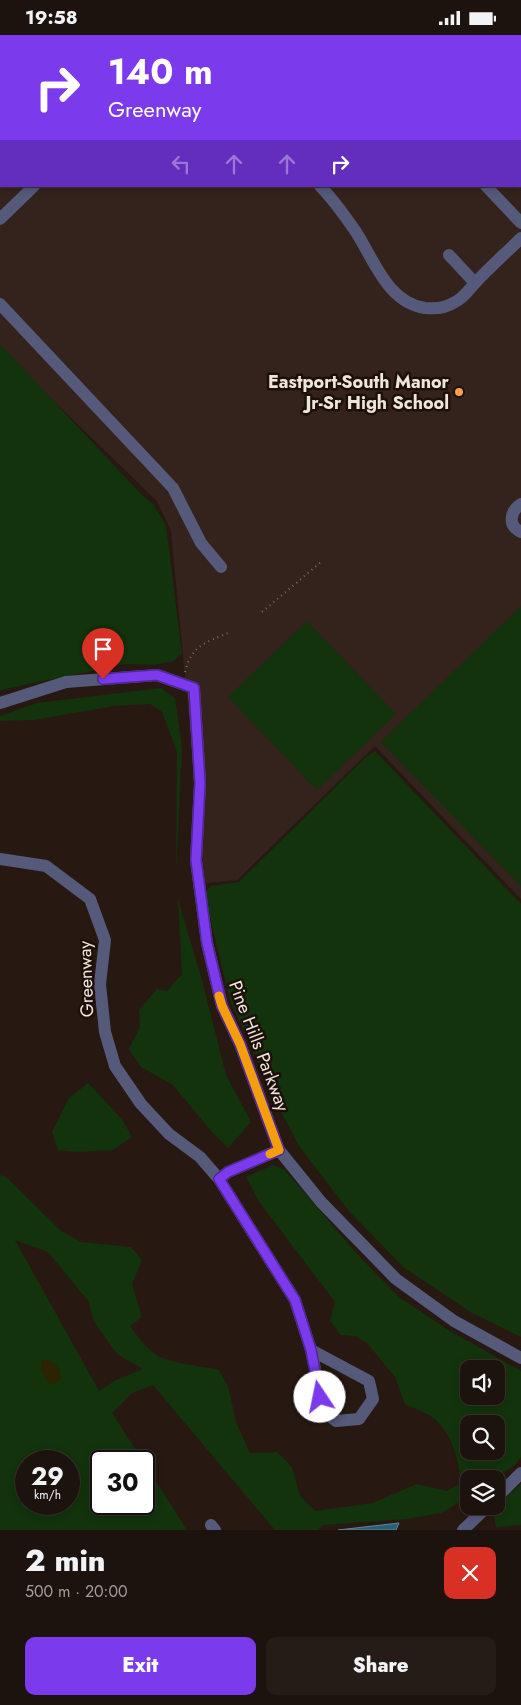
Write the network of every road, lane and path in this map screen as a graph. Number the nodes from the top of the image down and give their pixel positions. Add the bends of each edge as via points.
1 (33, 187) edge
2 (321, 187) edge
3 (487, 187) edge
4 (0, 219) edge
5 (521, 223) edge
6 (521, 238) edge
7 (449, 255) dead end
8 (475, 283) junction
9 (0, 304) edge
10 (521, 504) edge
11 (521, 533) edge
12 (321, 562) dead end
13 (221, 567) dead end
14 (262, 612) dead end
15 (230, 632) dead end
16 (182, 684) junction
17 (0, 703) edge
18 (0, 859) edge
19 (279, 1150) junction
20 (219, 1179) junction
21 (311, 1350) junction
22 (521, 1358) edge
23 (521, 1473) edge
24 (505, 1489) edge
25 (479, 1515) edge
26 (463, 1530) edge

1 - 4 street
2 - 8 street via 356,232 393,291 404,301 421,308 443,307 466,295
3 - 5 street
6 - 8 street
7 - 8 street
9 - 13 street via 172,488 201,543
10 - 11 street via 511,516 516,530
12 - 14 path
15 - 16 path via 196,648 187,663
16 - 17 street via 157,675 66,682
16 - 19 street, Pine Hills Parkway via 194,688 200,783 196,860 207,943 222,1006 240,1044
18 - 20 street, Greenway via 46,866 90,899 105,940 100,984 105,1032 116,1066 141,1104 169,1134 200,1157
19 - 20 street
19 - 22 street, Pine Hills Parkway via 321,1202 396,1279 454,1321
20 - 21 street, Greenway via 295,1300
21 - 21 street, Greenway via 324,1412 336,1421 359,1419 373,1399 369,1381
23 - 24 street
25 - 26 street

